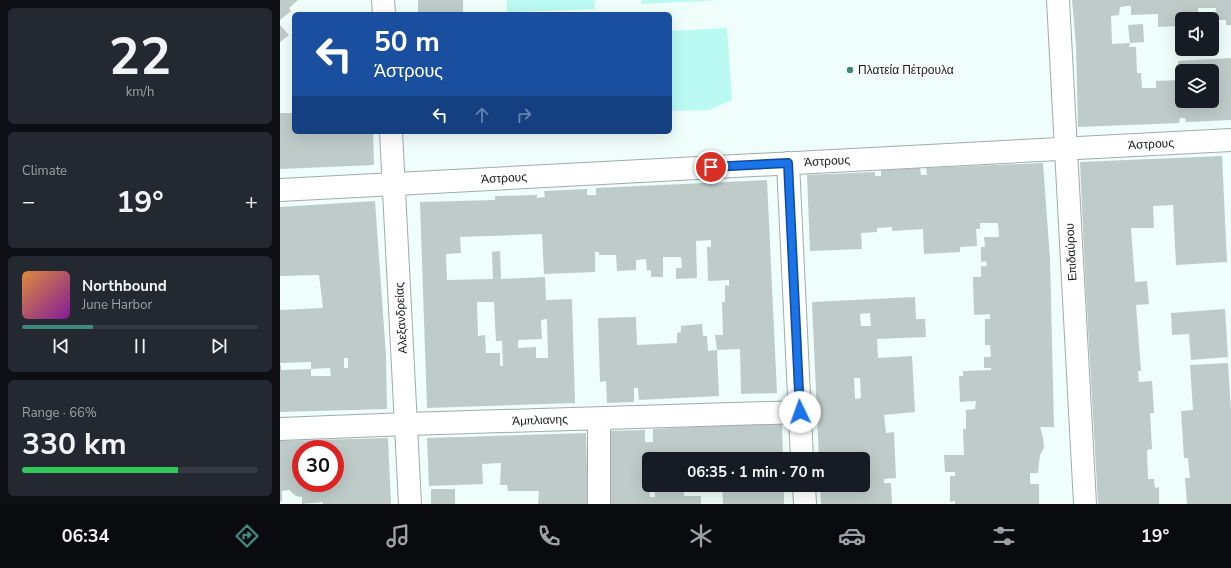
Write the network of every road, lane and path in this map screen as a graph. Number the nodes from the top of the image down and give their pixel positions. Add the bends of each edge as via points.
1 (383, 0) edge
2 (1058, 0) edge
3 (384, 12) edge
4 (391, 134) edge
5 (1231, 140) edge
6 (1066, 148) junction
7 (788, 163) junction
8 (393, 184) junction
9 (280, 190) edge
10 (800, 412) junction
11 (599, 419) junction
12 (407, 424) junction
13 (280, 429) edge
14 (802, 452) edge
15 (804, 492) edge
16 (410, 504) edge
17 (599, 504) edge
18 (805, 504) edge
19 (1085, 504) edge

1 - 3 street
2 - 6 street, Επιδαύρου
4 - 8 street, Αλεξανδρείας
5 - 6 street, Άστρους
6 - 7 street, Άστρους
6 - 19 street, Επιδαύρου
7 - 8 street, Άστρους
7 - 10 street
8 - 9 street, Άστρους
8 - 12 street, Αλεξανδρείας
10 - 11 street, Άμπλιανης
10 - 14 street
11 - 12 street, Άμπλιανης
11 - 17 street
12 - 13 street, Άμπλιανης
12 - 16 street, Αλεξανδρείας
15 - 18 street

